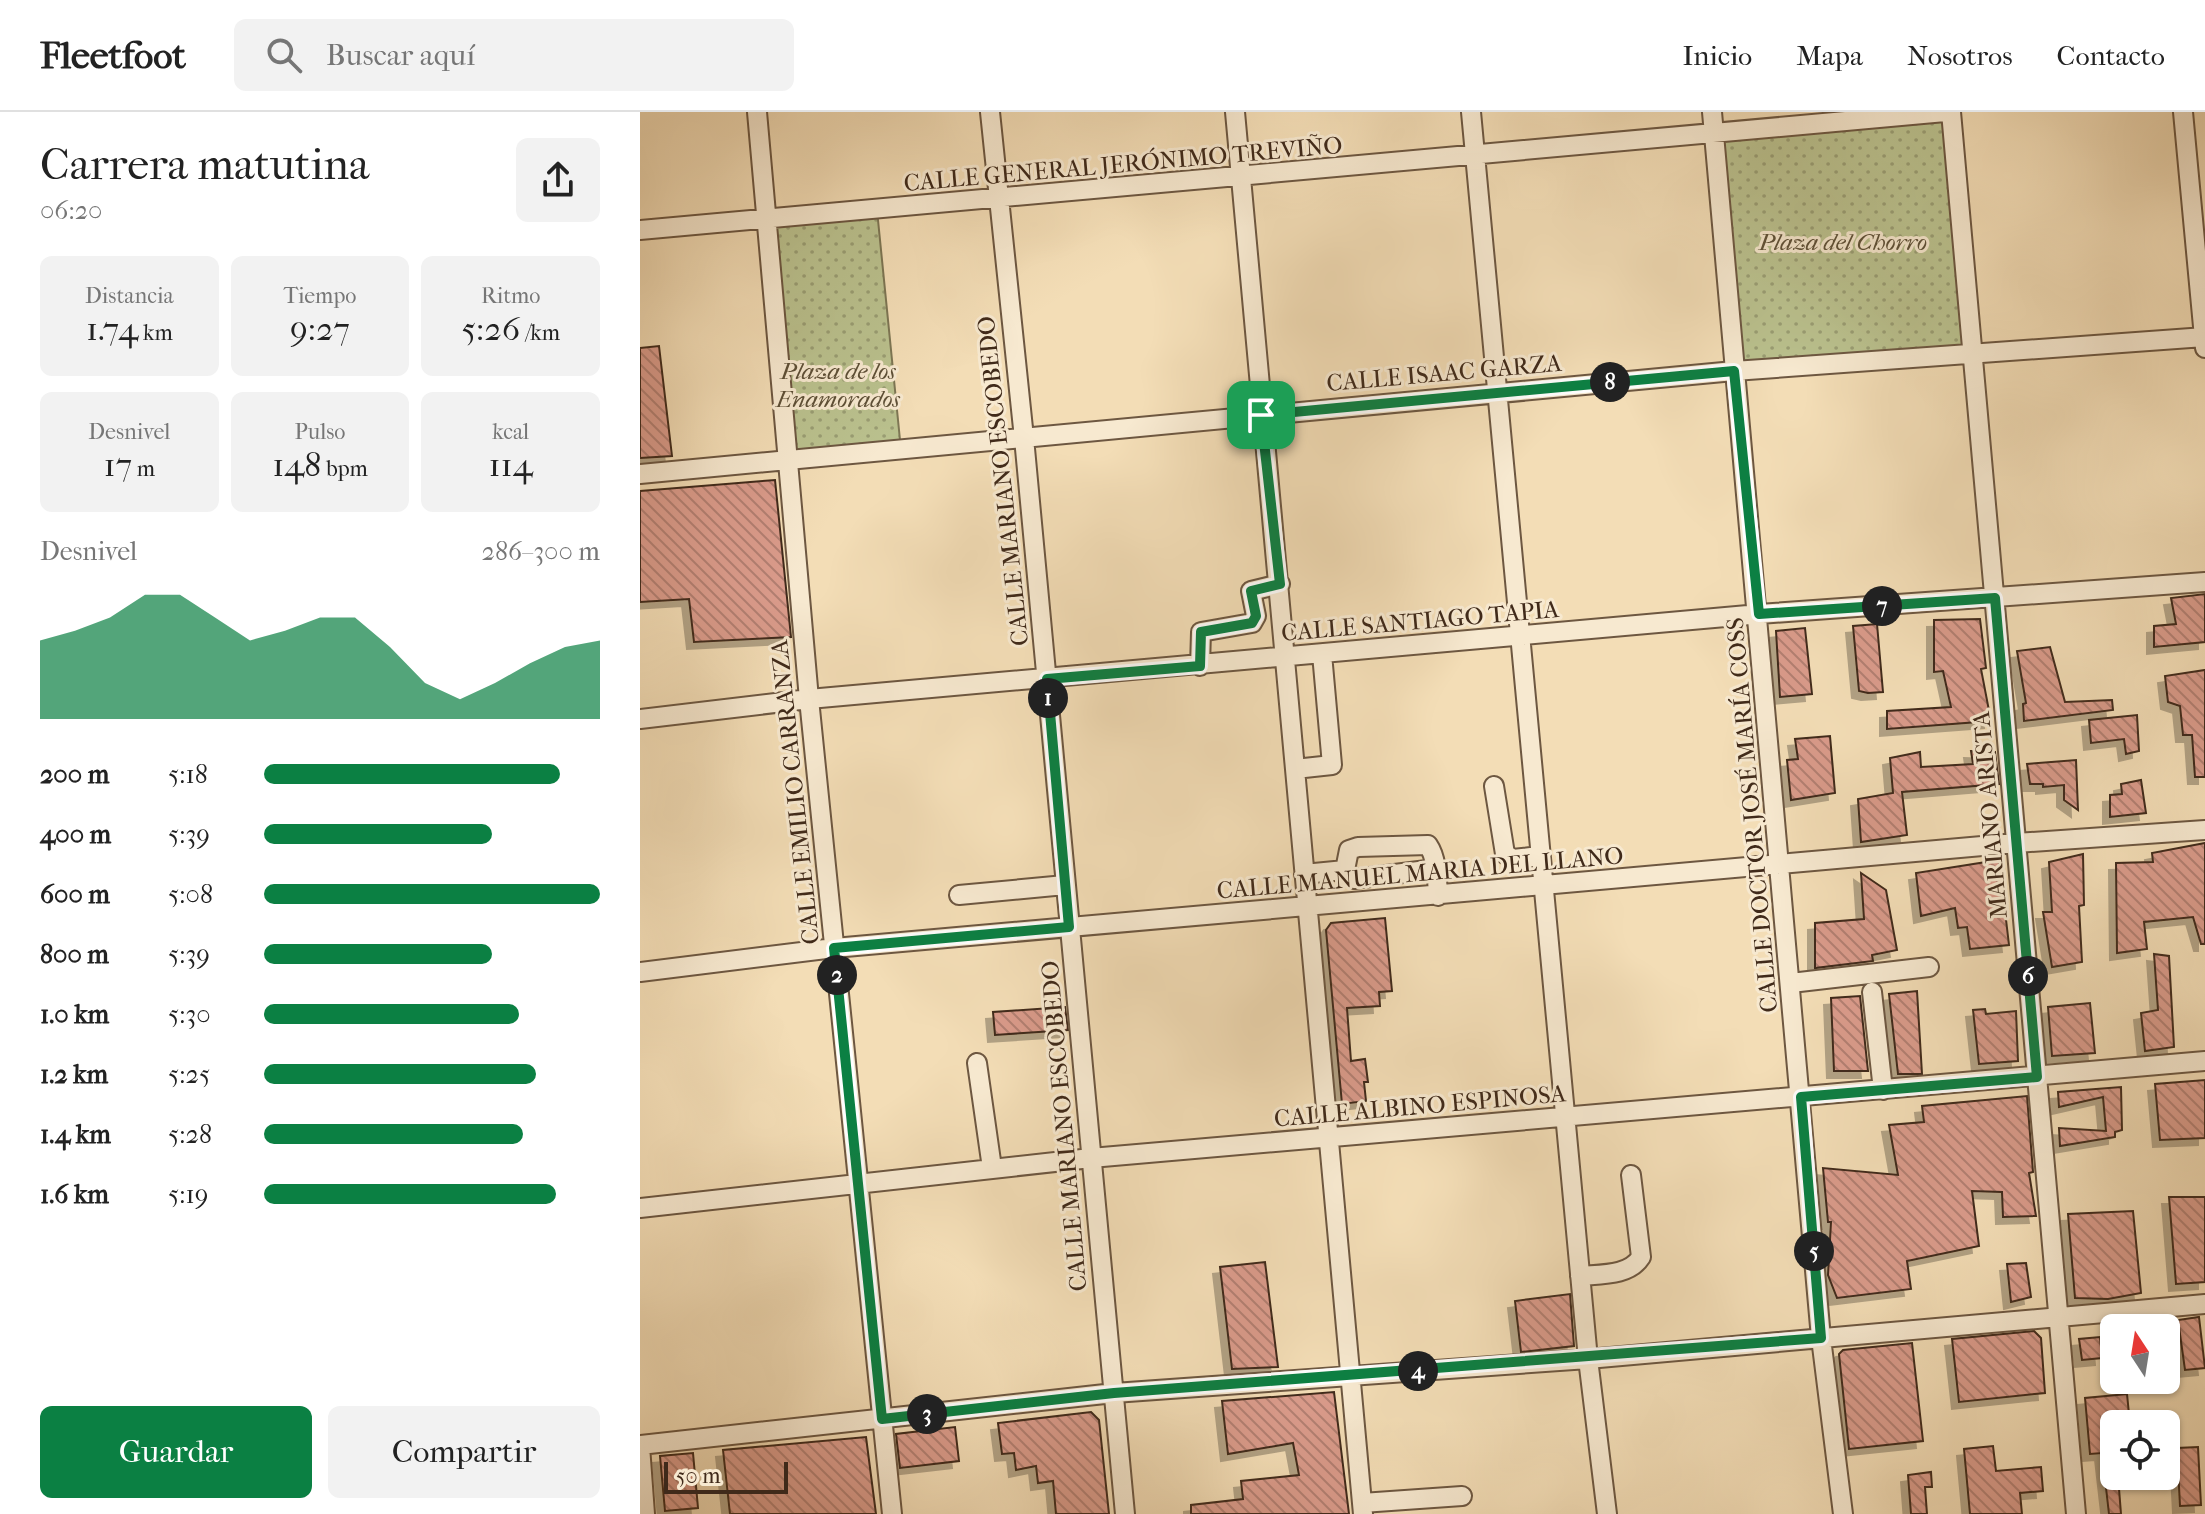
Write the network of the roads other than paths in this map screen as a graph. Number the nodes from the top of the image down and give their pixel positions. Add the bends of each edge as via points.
1 (757, 112) edge
2 (990, 112) edge
3 (1235, 112) edge
4 (1471, 112) edge
5 (1712, 112) edge
6 (1945, 112) edge
7 (1951, 112) edge
8 (2183, 112) edge
9 (1714, 133) junction
10 (1475, 156) junction
11 (1242, 177) junction
12 (998, 200) junction
13 (767, 219) junction
14 (640, 230) edge
15 (2204, 337) edge
16 (2205, 348) edge
17 (1974, 356) junction
18 (1734, 371) junction
19 (1499, 393) junction
20 (1261, 415) junction
21 (1024, 438) junction
22 (788, 458) junction
23 (640, 474) edge
24 (2205, 582) edge
25 (1280, 584) junction
26 (1995, 598) junction
27 (1759, 614) junction
28 (1520, 636) junction
29 (1322, 654) junction
30 (1287, 658) junction
31 (1200, 666) junction
32 (1047, 679) junction
33 (809, 699) junction
34 (640, 719) edge
35 (1295, 769) junction
36 (1494, 786) dead end
37 (2205, 830) edge
38 (2016, 843) junction
39 (1539, 856) junction
40 (1779, 864) junction
41 (1435, 869) junction
42 (1345, 870) junction
43 (1304, 874) junction
44 (1065, 885) junction
45 (1543, 886) junction
46 (959, 895) dead end
47 (1438, 896) junction
48 (1307, 908) junction
49 (1069, 927) junction
50 (834, 948) junction
51 (1929, 967) dead end
52 (640, 972) edge
53 (1791, 983) junction
54 (1872, 992) dead end
55 (2205, 1061) edge
56 (977, 1063) dead end
57 (2037, 1077) junction
58 (1883, 1090) junction
59 (1801, 1097) junction
60 (1567, 1117) junction
61 (1326, 1138) junction
62 (1091, 1158) junction
63 (992, 1168) junction
64 (1631, 1175) dead end
65 (856, 1185) junction
66 (640, 1208) edge
67 (1580, 1276) junction
68 (2205, 1304) edge
69 (2058, 1318) junction
70 (1821, 1338) junction
71 (1588, 1359) junction
72 (1349, 1376) junction
73 (1114, 1393) junction
74 (882, 1419) junction
75 (640, 1446) edge
76 (1462, 1496) dead end
77 (1362, 1509) edge
78 (645, 1514) edge
79 (892, 1514) edge
80 (1125, 1514) edge
81 (1607, 1514) edge
82 (1843, 1514) edge
83 (2076, 1514) edge

1 - 13 street, CALLE EMILIO CARRANZA
2 - 12 street, CALLE MARIANO ESCOBEDO
3 - 11 street
4 - 10 street
5 - 9 street, CALLE DOCTOR JOSÉ MARÍA COSS
6 - 9 street, CALLE GENERAL JERÓNIMO TREVIÑO
7 - 17 street, MARIANO ARISTA
8 - 15 street
9 - 10 street, CALLE GENERAL JERÓNIMO TREVIÑO
9 - 18 street, CALLE DOCTOR JOSÉ MARÍA COSS
10 - 11 street, CALLE GENERAL JERÓNIMO TREVIÑO
10 - 19 street
11 - 12 street, CALLE GENERAL JERÓNIMO TREVIÑO
11 - 20 street
12 - 13 street, CALLE GENERAL JERÓNIMO TREVIÑO
12 - 21 street, CALLE MARIANO ESCOBEDO
13 - 14 street, CALLE GENERAL JERÓNIMO TREVIÑO
13 - 22 street, CALLE EMILIO CARRANZA
15 - 16 street
15 - 17 street, CALLE ISAAC GARZA
17 - 18 street, CALLE ISAAC GARZA
17 - 26 street, MARIANO ARISTA
18 - 19 street, CALLE ISAAC GARZA
18 - 27 street, CALLE DOCTOR JOSÉ MARÍA COSS
19 - 20 street, CALLE ISAAC GARZA
19 - 28 street
20 - 21 street, CALLE ISAAC GARZA
20 - 25 street
21 - 22 street, CALLE ISAAC GARZA
21 - 32 street, CALLE MARIANO ESCOBEDO
22 - 23 street, CALLE ISAAC GARZA
22 - 33 street, CALLE EMILIO CARRANZA
24 - 26 street, CALLE SANTIAGO TAPIA
25 - 30 street
25 - 31 street via 1251,591 1256,616 1252,623 1201,632
26 - 27 street, CALLE SANTIAGO TAPIA
26 - 38 street, MARIANO ARISTA
27 - 28 street, CALLE SANTIAGO TAPIA
27 - 40 street, CALLE DOCTOR JOSÉ MARÍA COSS
28 - 29 street, CALLE SANTIAGO TAPIA
28 - 39 street
29 - 30 street, CALLE SANTIAGO TAPIA
29 - 35 street via 1332,765
30 - 31 street, CALLE SANTIAGO TAPIA
30 - 35 street
31 - 32 street, CALLE SANTIAGO TAPIA
32 - 33 street, CALLE SANTIAGO TAPIA
32 - 44 street, CALLE MARIANO ESCOBEDO
33 - 34 street, CALLE SANTIAGO TAPIA
33 - 50 street, CALLE EMILIO CARRANZA
35 - 43 street
36 - 39 street via 1505,854 1513,859
37 - 38 street, CALLE MANUEL MARIA DEL LLANO
38 - 40 street, CALLE MANUEL MARIA DEL LLANO
38 - 57 street, MARIANO ARISTA
39 - 45 street
40 - 45 street, CALLE MANUEL MARIA DEL LLANO
40 - 53 street, CALLE DOCTOR JOSÉ MARÍA COSS
41 - 42 street via 1359,879
41 - 42 street via 1432,848 1423,844 1351,848
41 - 47 street
42 - 43 street
43 - 48 street
44 - 46 street
44 - 49 street, CALLE MARIANO ESCOBEDO
45 - 47 street, CALLE MANUEL MARIA DEL LLANO
45 - 60 street
47 - 48 street, CALLE MANUEL MARIA DEL LLANO
48 - 49 street, CALLE MANUEL MARIA DEL LLANO
48 - 61 street
49 - 50 street, CALLE MANUEL MARIA DEL LLANO
49 - 62 street, CALLE MARIANO ESCOBEDO
50 - 52 street, CALLE MANUEL MARIA DEL LLANO
50 - 65 street, CALLE EMILIO CARRANZA
51 - 53 street
53 - 59 street, CALLE DOCTOR JOSÉ MARÍA COSS
54 - 58 street
55 - 57 street, CALLE ALBINO ESPINOSA
56 - 63 street
57 - 58 street, CALLE ALBINO ESPINOSA
57 - 69 street, MARIANO ARISTA
58 - 59 street, CALLE ALBINO ESPINOSA
59 - 60 street, CALLE ALBINO ESPINOSA
59 - 70 street, CALLE DOCTOR JOSÉ MARÍA COSS
60 - 61 street, CALLE ALBINO ESPINOSA
60 - 67 street
61 - 62 street, CALLE ALBINO ESPINOSA
61 - 72 street
62 - 63 street, CALLE ALBINO ESPINOSA
62 - 73 street, CALLE MARIANO ESCOBEDO
63 - 65 street, CALLE ALBINO ESPINOSA
64 - 67 street via 1641,1257 1623,1271
65 - 66 street, CALLE ALBINO ESPINOSA
65 - 74 street, CALLE EMILIO CARRANZA
67 - 71 street
68 - 69 street
69 - 70 street
69 - 83 street, MARIANO ARISTA
70 - 71 street
70 - 82 street, CALLE DOCTOR JOSÉ MARÍA COSS
71 - 72 street
71 - 81 street
72 - 73 street
72 - 77 street
73 - 74 street
73 - 80 street, CALLE MARIANO ESCOBEDO
74 - 75 street
74 - 79 street, CALLE EMILIO CARRANZA
75 - 78 street
76 - 77 street

